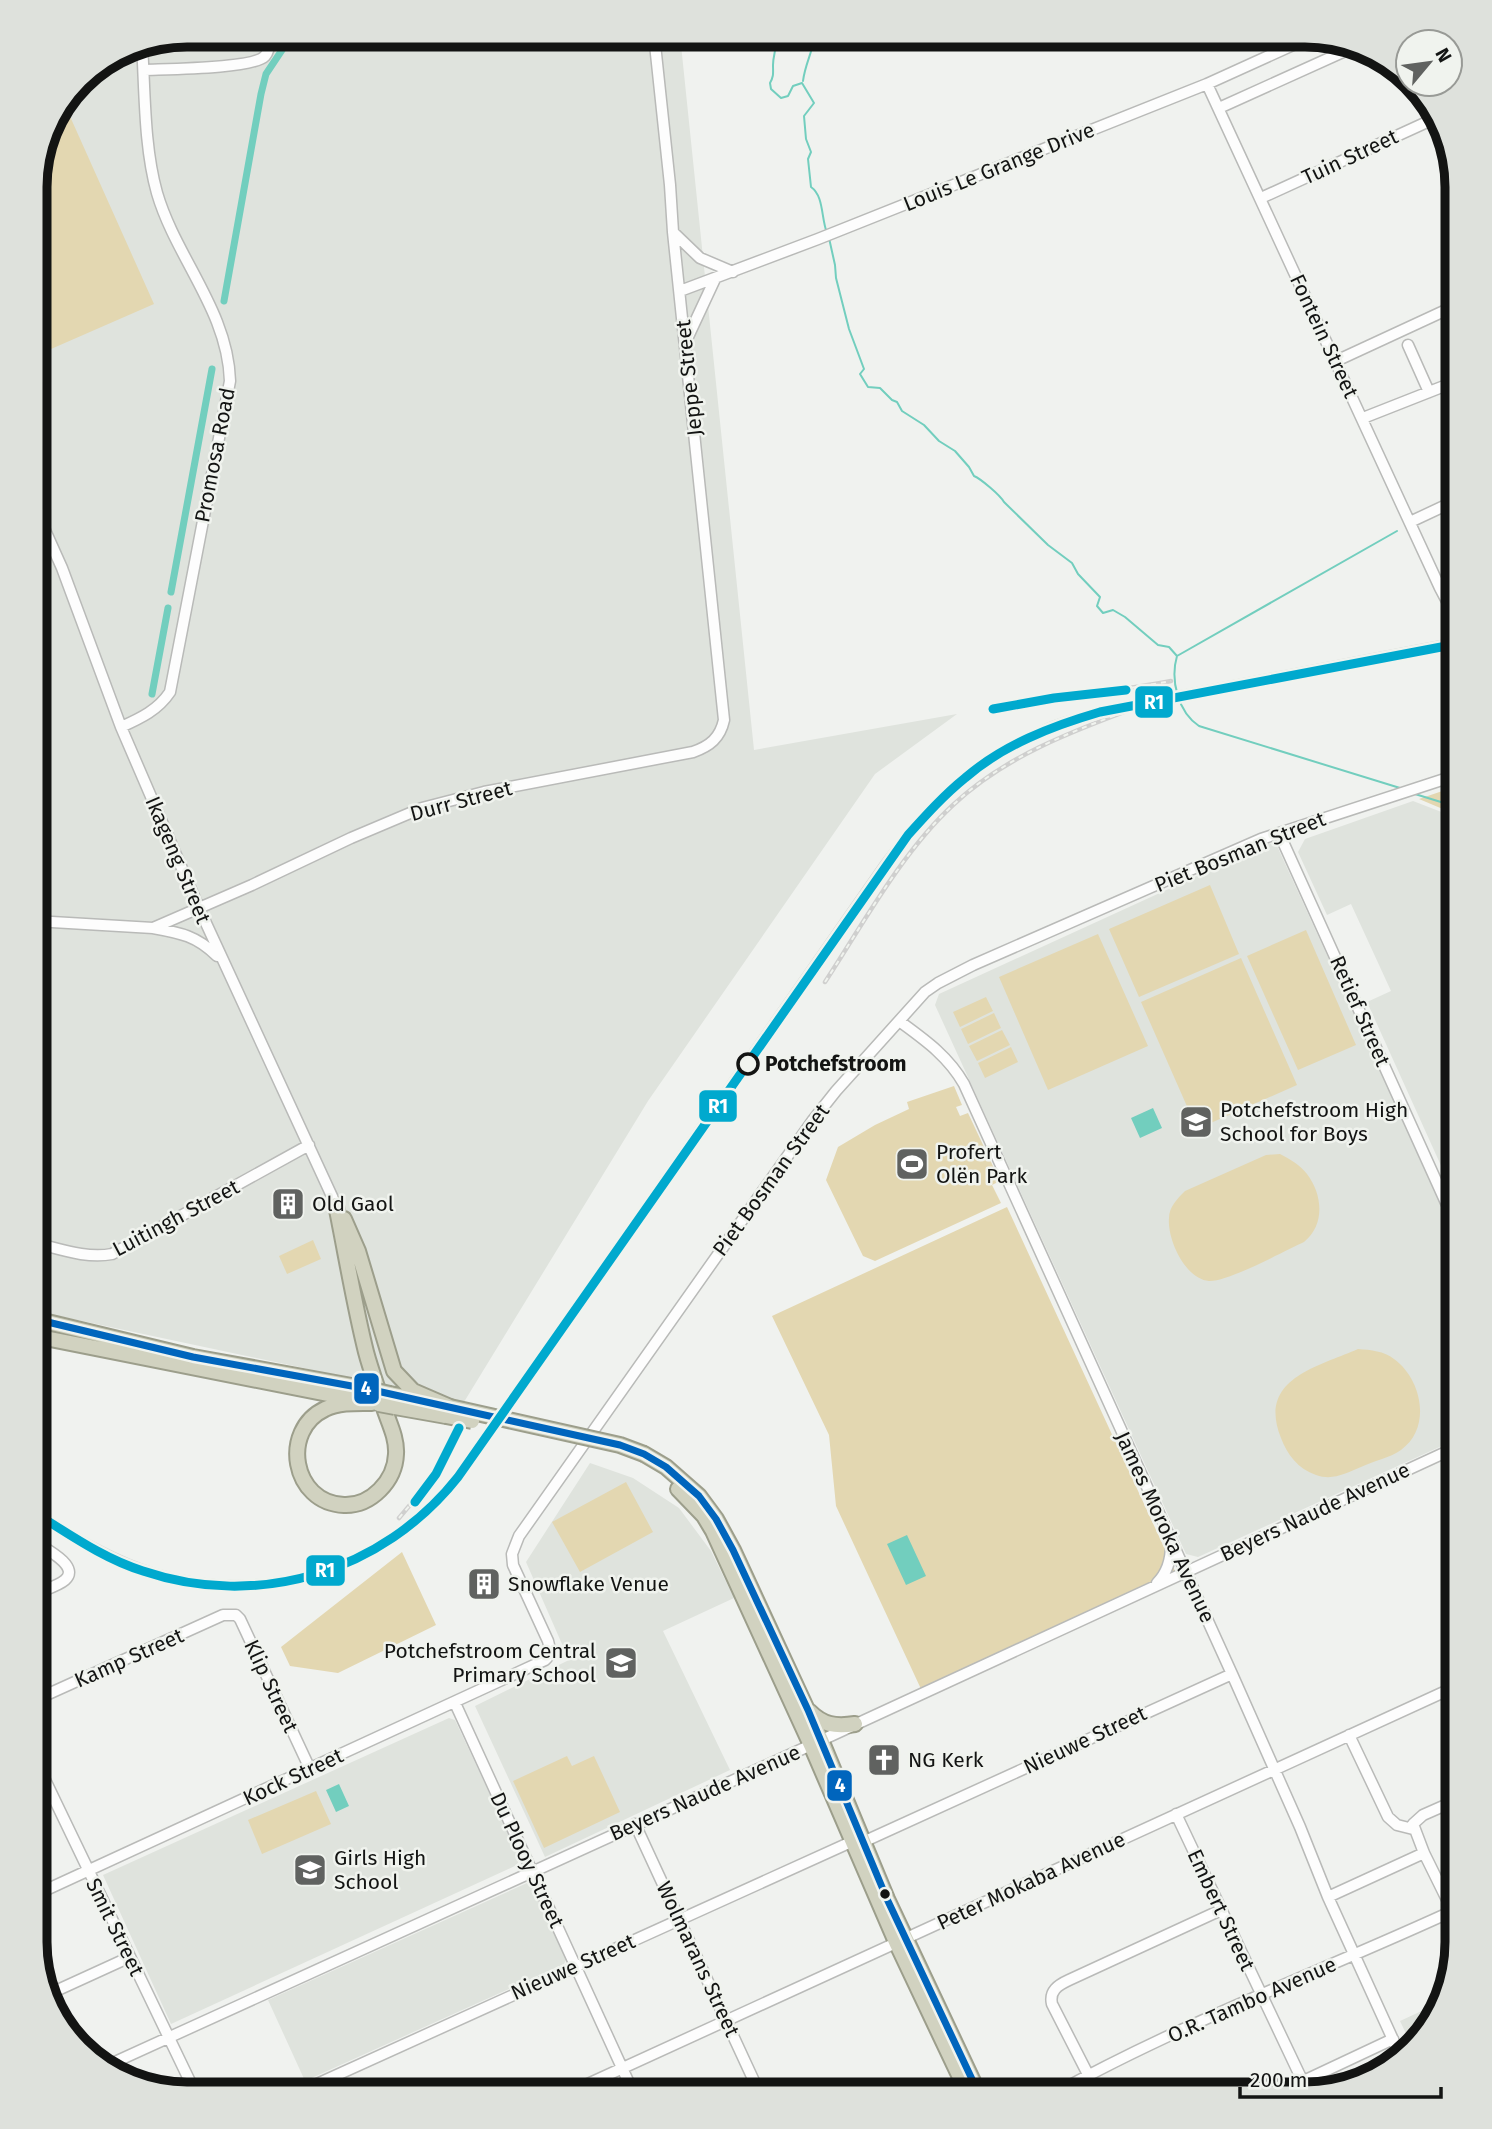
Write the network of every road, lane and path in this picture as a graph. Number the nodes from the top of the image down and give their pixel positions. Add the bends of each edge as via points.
1 (269, 48) edge
2 (654, 48) edge
3 (1286, 48) edge
4 (1342, 53) edge
5 (143, 55) edge
6 (144, 70) junction
7 (1207, 84) junction
8 (1219, 108) junction
9 (1428, 122) edge
10 (1261, 198) junction
11 (673, 232) junction
12 (733, 272) junction
13 (715, 279) junction
14 (680, 291) junction
15 (1445, 310) edge
16 (686, 341) junction
17 (1408, 345) dead end
18 (1336, 361) junction
19 (1445, 385) edge
20 (1429, 391) junction
21 (1363, 418) junction
22 (1445, 506) edge
23 (1410, 522) junction
24 (48, 536) edge
25 (1445, 598) edge
26 (723, 720) joint
27 (121, 727) junction
28 (1445, 779) edge
29 (1279, 833) junction
30 (199, 908) junction
31 (48, 922) edge
32 (153, 928) junction
33 (223, 962) junction
34 (900, 1021) junction
35 (309, 1145) junction
36 (1445, 1200) edge
37 (336, 1205) junction
38 (47, 1247) edge
39 (47, 1322) edge
40 (47, 1338) edge
41 (373, 1399) junction
42 (448, 1412) junction
43 (1445, 1453) edge
44 (640, 1457) junction
45 (1170, 1539) junction
46 (47, 1550) edge
47 (1185, 1572) junction
48 (1152, 1588) junction
49 (47, 1589) edge
50 (223, 1615) joint
51 (549, 1657) joint
52 (1232, 1674) junction
53 (1445, 1691) edge
54 (47, 1695) edge
55 (454, 1703) junction
56 (808, 1710) junction
57 (855, 1724) junction
58 (1349, 1735) junction
59 (816, 1742) junction
60 (1274, 1768) junction
61 (310, 1769) junction
62 (47, 1785) edge
63 (1445, 1805) edge
64 (1175, 1814) junction
65 (635, 1824) junction
66 (1413, 1829) junction
67 (857, 1842) junction
68 (1424, 1853) junction
69 (88, 1871) junction
70 (532, 1871) junction
71 (47, 1890) edge
72 (1445, 1892) edge
73 (1328, 1897) junction
74 (1221, 1910) junction
75 (1445, 1918) edge
76 (680, 1919) junction
77 (901, 1940) junction
78 (1354, 1955) junction
79 (130, 1956) junction
80 (576, 1965) junction
81 (56, 1991) edge
82 (1262, 1996) junction
83 (726, 2021) junction
84 (169, 2037) junction
85 (1393, 2039) junction
86 (1397, 2047) edge
87 (115, 2062) edge
88 (622, 2068) junction
89 (1088, 2075) junction
90 (190, 2081) edge
91 (323, 2081) edge
92 (593, 2081) edge
93 (628, 2081) edge
94 (754, 2082) edge
95 (963, 2082) edge
96 (973, 2082) edge
97 (1076, 2082) edge
98 (1092, 2082) edge
99 (1303, 2082) joint

1 - 6 street via 257,61
2 - 11 street, Jeppe Street
3 - 7 street, Louis Le Grange Drive
4 - 8 street
5 - 6 street, Promosa Road
6 - 27 street, Promosa Road via 157,193 219,326 230,363 230,381 170,692 148,715
7 - 8 street, Fontein Street
7 - 12 street, Louis Le Grange Drive
8 - 10 street, Fontein Street
9 - 10 street, Tuin Street
10 - 18 street, Fontein Street
11 - 12 street via 700,258
11 - 14 street, Jeppe Street
12 - 13 street, Louis Le Grange Drive
13 - 14 street, Louis Le Grange Drive
13 - 16 street
14 - 16 street, Jeppe Street
15 - 18 street
16 - 26 street, Jeppe Street
17 - 20 street
18 - 21 street, Fontein Street
19 - 20 street
20 - 21 street
21 - 23 street, Fontein Street
22 - 23 street
23 - 25 street, Fontein Street
24 - 27 street, Ikageng Street
26 - 30 street, Durr Street via 718,736 704,748 422,808
27 - 30 street, Ikageng Street
28 - 29 street, Piet Bosman Street
29 - 34 street, Piet Bosman Street via 953,975 925,992
29 - 36 street, Retief Street
30 - 32 street, Durr Street
30 - 33 street, Ikageng Street
31 - 32 street
32 - 33 street via 194,938
33 - 35 street, Ikageng Street
34 - 45 street, James Moroka Avenue via 945,1057 964,1084
34 - 51 street, Piet Bosman Street via 813,1120 519,1536 513,1565 548,1641
35 - 37 street, Ikageng Street
35 - 38 street, Luitingh Street via 112,1254 89,1255
37 - 41 highway via 366,1350 396,1453 388,1480 367,1499 345,1505 324,1499 300,1475 296,1452 300,1434 311,1418 327,1407
37 - 42 highway via 358,1251 394,1371 413,1391
39 - 41 highway
40 - 41 highway
41 - 42 highway, bridge
42 - 44 highway, bridge
43 - 47 street, Beyers Naude Avenue
44 - 56 highway via 681,1479 716,1519
44 - 59 highway via 704,1516
45 - 47 street, James Moroka Avenue
45 - 48 street via 1167,1569
46 - 49 street via 62,1560 69,1572 64,1581
47 - 48 street, Beyers Naude Avenue
47 - 52 street, James Moroka Avenue
48 - 57 street, Beyers Naude Avenue
50 - 54 street, Kamp Street
50 - 61 street, Klip Street via 240,1619
51 - 55 street, Kock Street
52 - 60 street, James Moroka Avenue
52 - 67 street, Nieuwe Street
53 - 58 street, Peter Mokaba Avenue
55 - 61 street, Kock Street
55 - 70 street, Du Plooy Street
56 - 57 highway via 828,1724
56 - 59 highway
57 - 59 street, Beyers Naude Avenue
58 - 60 street, Peter Mokaba Avenue
58 - 66 street via 1381,1807 1397,1825
59 - 65 street, Beyers Naude Avenue
59 - 67 highway
60 - 64 street, Peter Mokaba Avenue
60 - 73 street, James Moroka Avenue
61 - 69 street, Kock Street
62 - 69 street, Smit Street
63 - 66 street via 1423,1815
64 - 74 street, Embert Street
64 - 77 street, Peter Mokaba Avenue
65 - 70 street, Beyers Naude Avenue
65 - 76 street, Wolmarans Street
66 - 68 street
67 - 76 street, Nieuwe Street
67 - 77 highway
68 - 72 street
68 - 73 street
69 - 71 street, Kock Street
69 - 79 street, Smit Street
70 - 80 street, Du Plooy Street
70 - 84 street, Beyers Naude Avenue
73 - 78 street, James Moroka Avenue
74 - 82 street, Embert Street
74 - 89 street via 1055,1989 1052,2004
75 - 78 street, O.R. Tambo Avenue
76 - 80 street, Nieuwe Street
76 - 83 street, Wolmarans Street
77 - 83 street, Peter Mokaba Avenue
77 - 95 highway
77 - 96 highway
78 - 82 street, O.R. Tambo Avenue
78 - 85 street, James Moroka Avenue
79 - 81 street
79 - 84 street, Smit Street
80 - 88 street, Du Plooy Street
80 - 91 street, Nieuwe Street
82 - 89 street, O.R. Tambo Avenue
82 - 99 street, Embert Street
83 - 88 street, Peter Mokaba Avenue
83 - 94 street, Wolmarans Street
84 - 87 street, Beyers Naude Avenue
84 - 90 street, Smit Street
85 - 86 street, James Moroka Avenue
85 - 99 street
88 - 92 street, Peter Mokaba Avenue
88 - 93 street, Du Plooy Street
89 - 97 street, O.R. Tambo Avenue
89 - 98 street

